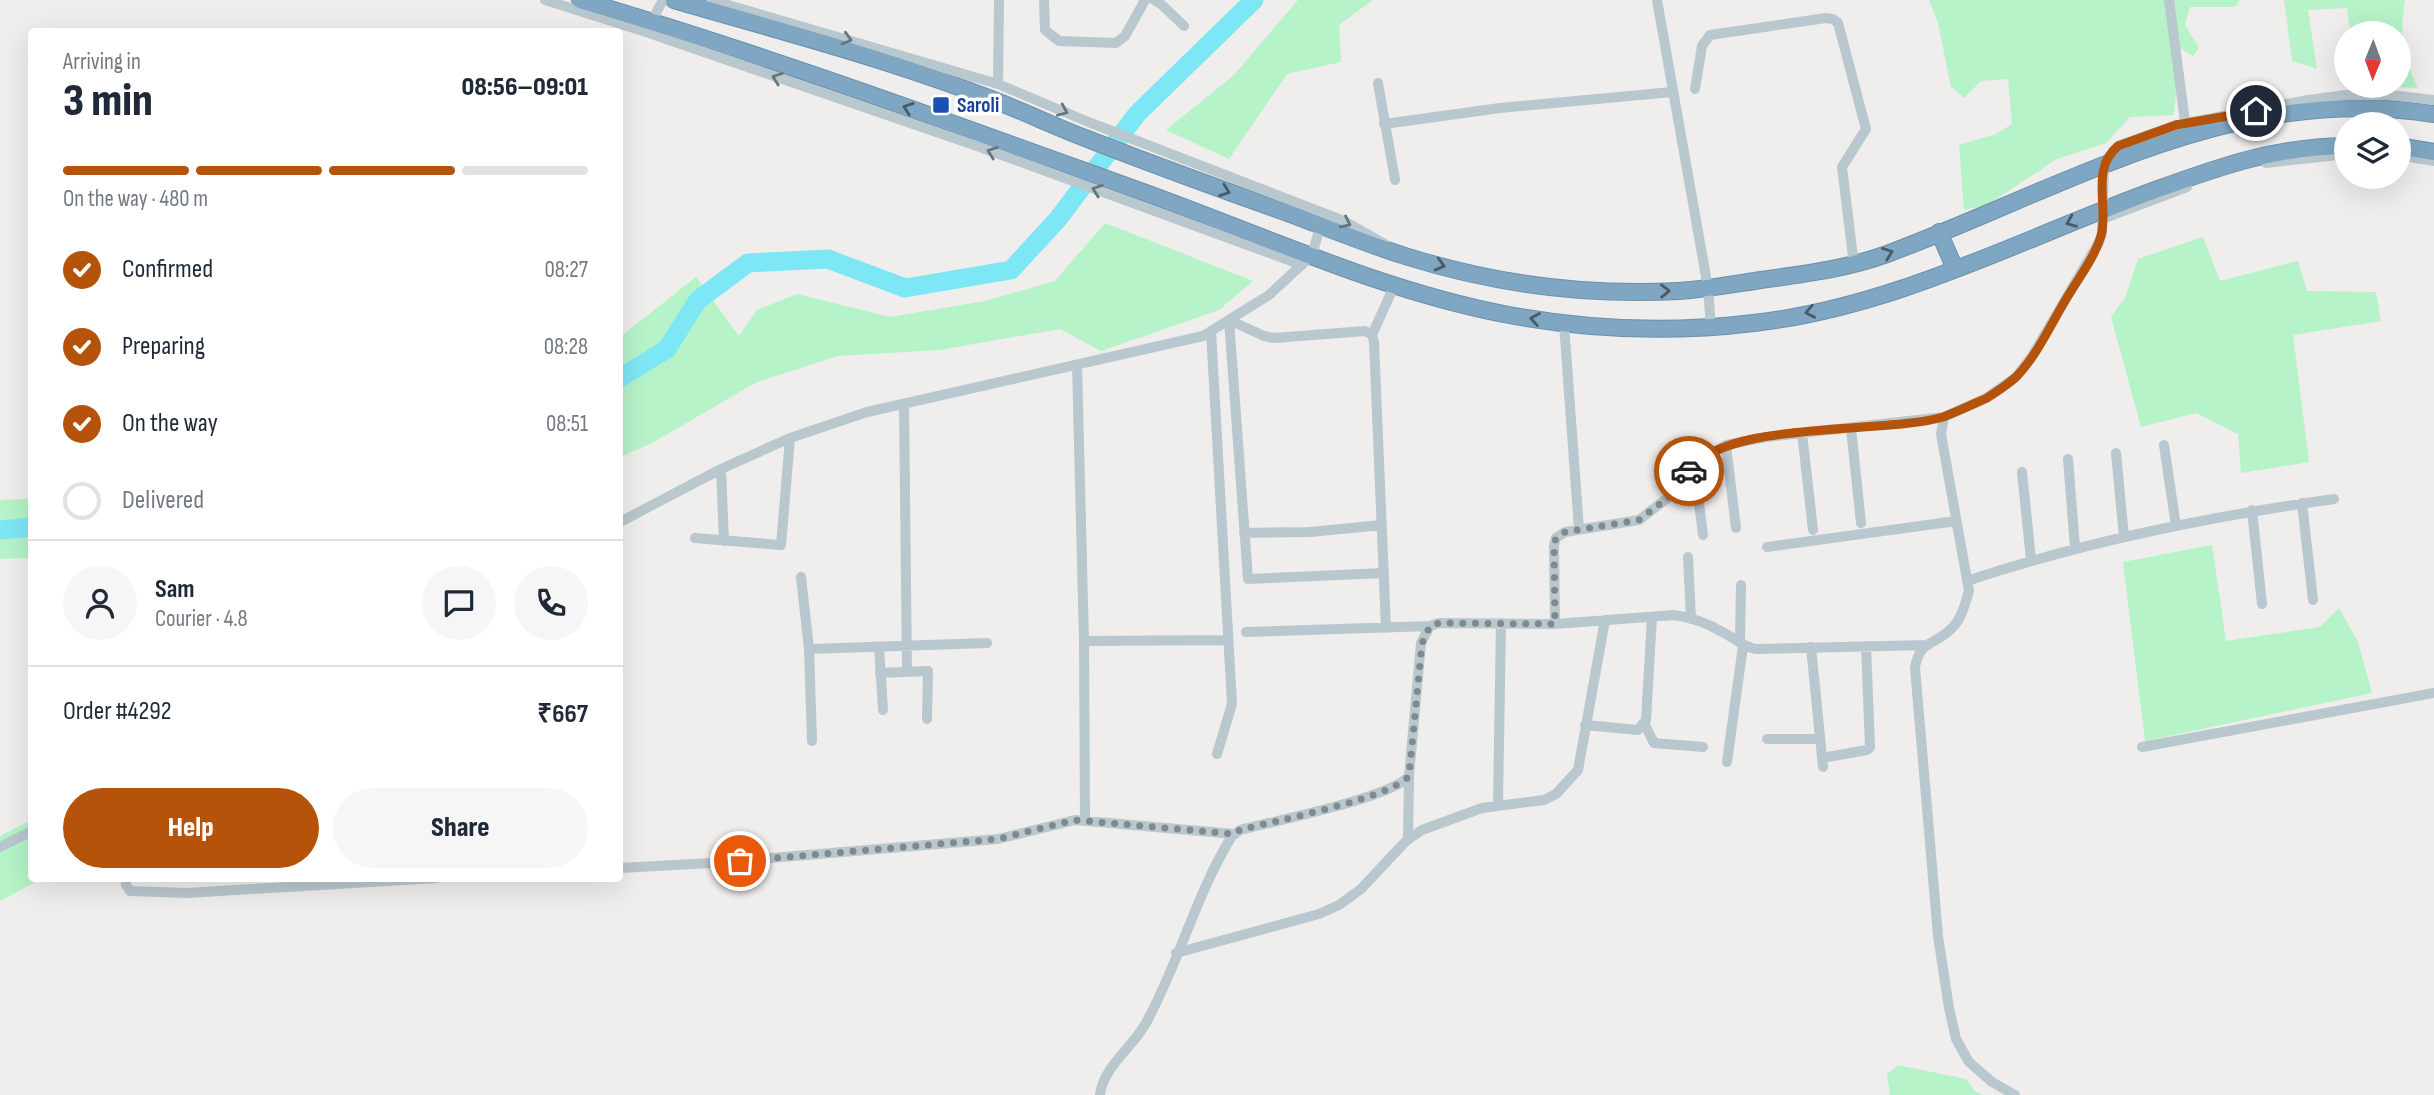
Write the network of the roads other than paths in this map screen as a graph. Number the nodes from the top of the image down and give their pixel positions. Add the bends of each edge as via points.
1 (545, 0) edge
2 (580, 0) edge
3 (663, 0) edge
4 (674, 0) edge
5 (711, 0) edge
6 (999, 0) edge
7 (1044, 0) edge
8 (1145, 0) edge
9 (1154, 0) edge
10 (1657, 0) edge
11 (2169, 2) edge
12 (648, 26) junction
13 (1184, 26) dead end
14 (1378, 83) dead end
15 (998, 84) junction
16 (1695, 89) dead end
17 (1672, 92) junction
18 (2434, 100) edge
19 (2434, 114) edge
20 (1384, 124) junction
21 (2186, 130) junction
22 (2334, 145) edge
23 (2411, 148) edge
24 (2434, 152) edge
25 (2334, 155) edge
26 (2411, 157) edge
27 (1165, 160) junction
28 (2434, 161) edge
29 (2104, 164) junction
30 (1395, 180) dead end
31 (2102, 215) junction
32 (1322, 219) junction
33 (1939, 232) junction
34 (1307, 260) junction
35 (1854, 265) junction
36 (1955, 269) junction
37 (1395, 284) junction
38 (1708, 288) junction
39 (1229, 320) junction
40 (1564, 324) junction
41 (1712, 328) junction
42 (1211, 331) junction
43 (1372, 335) junction
44 (1077, 365) junction
45 (904, 404) junction
46 (1944, 417) junction
47 (1851, 428) junction
48 (1802, 433) junction
49 (790, 438) junction
50 (2164, 445) dead end
51 (1727, 446) junction
52 (2116, 453) dead end
53 (2068, 459) dead end
54 (1694, 464) junction
55 (721, 469) junction
56 (2022, 472) dead end
57 (2334, 499) dead end
58 (2302, 503) junction
59 (2252, 510) junction
60 (623, 520) edge
61 (1956, 521) junction
62 (1861, 523) dead end
63 (1382, 526) junction
64 (2176, 526) junction
65 (1735, 528) dead end
66 (1580, 529) junction
67 (1813, 530) dead end
68 (1244, 533) junction
69 (1703, 535) dead end
70 (2124, 537) junction
71 (695, 538) dead end
72 (724, 541) junction
73 (1767, 547) dead end
74 (2075, 547) junction
75 (1688, 557) dead end
76 (2031, 560) junction
77 (1384, 573) junction
78 (801, 577) dead end
79 (1967, 582) junction
80 (1741, 585) dead end
81 (2313, 600) dead end
82 (2262, 604) dead end
83 (1652, 617) junction
84 (1691, 619) junction
85 (1605, 620) junction
86 (1501, 624) junction
87 (1555, 624) junction
88 (1430, 626) junction
89 (1386, 628) junction
90 (1246, 632) dead end
91 (1228, 639) junction
92 (1084, 641) junction
93 (987, 643) dead end
94 (1742, 644) junction
95 (906, 645) junction
96 (1927, 645) junction
97 (1866, 646) junction
98 (880, 647) junction
99 (1811, 647) junction
100 (809, 649) junction
101 (907, 671) junction
102 (880, 673) junction
103 (2434, 693) edge
104 (883, 709) dead end
105 (927, 719) dead end
106 (1644, 723) junction
107 (1585, 724) junction
108 (1767, 739) dead end
109 (1820, 739) junction
110 (812, 741) dead end
111 (1703, 747) dead end
112 (2142, 747) dead end
113 (1217, 754) dead end
114 (1727, 762) dead end
115 (1409, 776) junction
116 (1498, 804) junction
117 (1085, 820) junction
118 (28, 833) edge
119 (1231, 838) junction
120 (1408, 840) junction
121 (0, 847) edge
122 (623, 868) edge
123 (127, 882) edge
124 (370, 882) edge
125 (1176, 953) junction
126 (1100, 1095) edge
127 (2015, 1095) edge

1 - 12 street
2 - 12 highway
3 - 12 street
4 - 27 highway via 912,71 1082,137
5 -> 15 street
6 - 15 street
7 - 8 street via 1045,30 1051,37 1116,43 1125,36
9 - 13 street
10 - 17 street
11 - 21 street
34 -> 12 highway via 1060,170 969,129
14 - 20 street
15 -> 27 street
16 - 35 street via 1702,46 1710,35 1826,18 1838,23 1866,129 1842,167
17 - 20 street
17 - 38 street
18 - 21 street via 2346,95 2287,103
19 - 21 highway via 2388,108 2300,111
20 - 30 street
21 - 29 highway
22 - 31 highway via 2306,146 2234,162
23 - 24 highway
25 - 31 street via 2225,172
26 - 28 street
27 -> 32 highway
29 - 31 street
29 - 33 highway
31 -> 36 highway
31 - 46 street via 2102,233 2091,257 2016,377 1986,398
32 - 34 street
32 -> 38 highway via 1408,257 1500,280 1566,290
35 -> 33 highway
33 - 36 highway
34 - 37 highway
34 - 39 street via 1269,295
35 - 38 highway
36 -> 41 highway via 1855,303 1761,323
40 -> 37 highway via 1501,313
37 - 43 street
38 - 41 street
39 - 42 street
39 - 43 street via 1274,338 1365,331
39 - 68 street
40 - 41 highway
40 - 66 street
42 - 44 street
42 - 91 street
43 - 63 street
44 - 45 street
44 - 92 street
45 - 49 street
45 - 95 street
46 - 47 street
46 - 61 street via 1941,434
47 - 48 street
47 - 62 street
48 - 51 street
48 - 67 street
49 - 55 street
49 - 72 street via 781,545
50 - 64 street
51 - 54 street
51 - 65 street
52 - 70 street
53 - 74 street
54 - 66 street via 1670,496 1639,520
54 - 69 street
55 - 60 street
55 - 72 street
56 - 76 street
57 - 58 street
58 - 59 street
58 - 81 street
59 - 64 street
59 - 82 street
61 - 73 street
61 - 79 street
63 - 68 street
63 - 77 street
64 - 70 street
66 - 87 street via 1565,532 1554,545
68 - 77 street via 1248,579
70 - 74 street
71 - 72 street
74 - 76 street
75 - 84 street
76 - 79 street
77 - 89 street
78 - 100 street
79 - 96 street via 1962,613 1952,629
80 - 94 street
83 - 84 street
83 - 85 street
83 - 106 street
84 - 94 street
85 - 87 street
85 - 107 street
86 - 87 street
86 - 88 street
86 - 116 street
88 - 89 street
88 - 115 street via 1422,643
89 - 90 street
91 - 92 street
91 - 113 street via 1232,704
92 - 117 street
93 - 95 street
94 - 99 street via 1756,649
94 - 114 street
95 - 98 street
95 - 101 street
96 - 97 street
96 - 127 street via 1917,655 1915,668 1938,936 1949,1009 1956,1039 1969,1062
97 - 99 street
97 - 109 street via 1870,747 1822,762
98 - 100 street
98 - 102 street
99 - 109 street
100 - 110 street
101 - 102 street
101 - 105 street via 928,671
102 - 104 street
103 - 112 street
106 - 107 street via 1638,730
106 - 111 street via 1654,743
107 - 116 street via 1578,770 1556,794 1544,800
108 - 109 street
115 - 119 street via 1375,795 1240,830
115 - 120 street
116 - 120 street via 1422,830
117 - 119 street
117 - 122 street via 998,839
118 - 121 street
119 - 125 street
120 - 125 street via 1339,905
123 - 124 street via 130,891 187,893
125 - 126 street via 1158,1002 1106,1076

